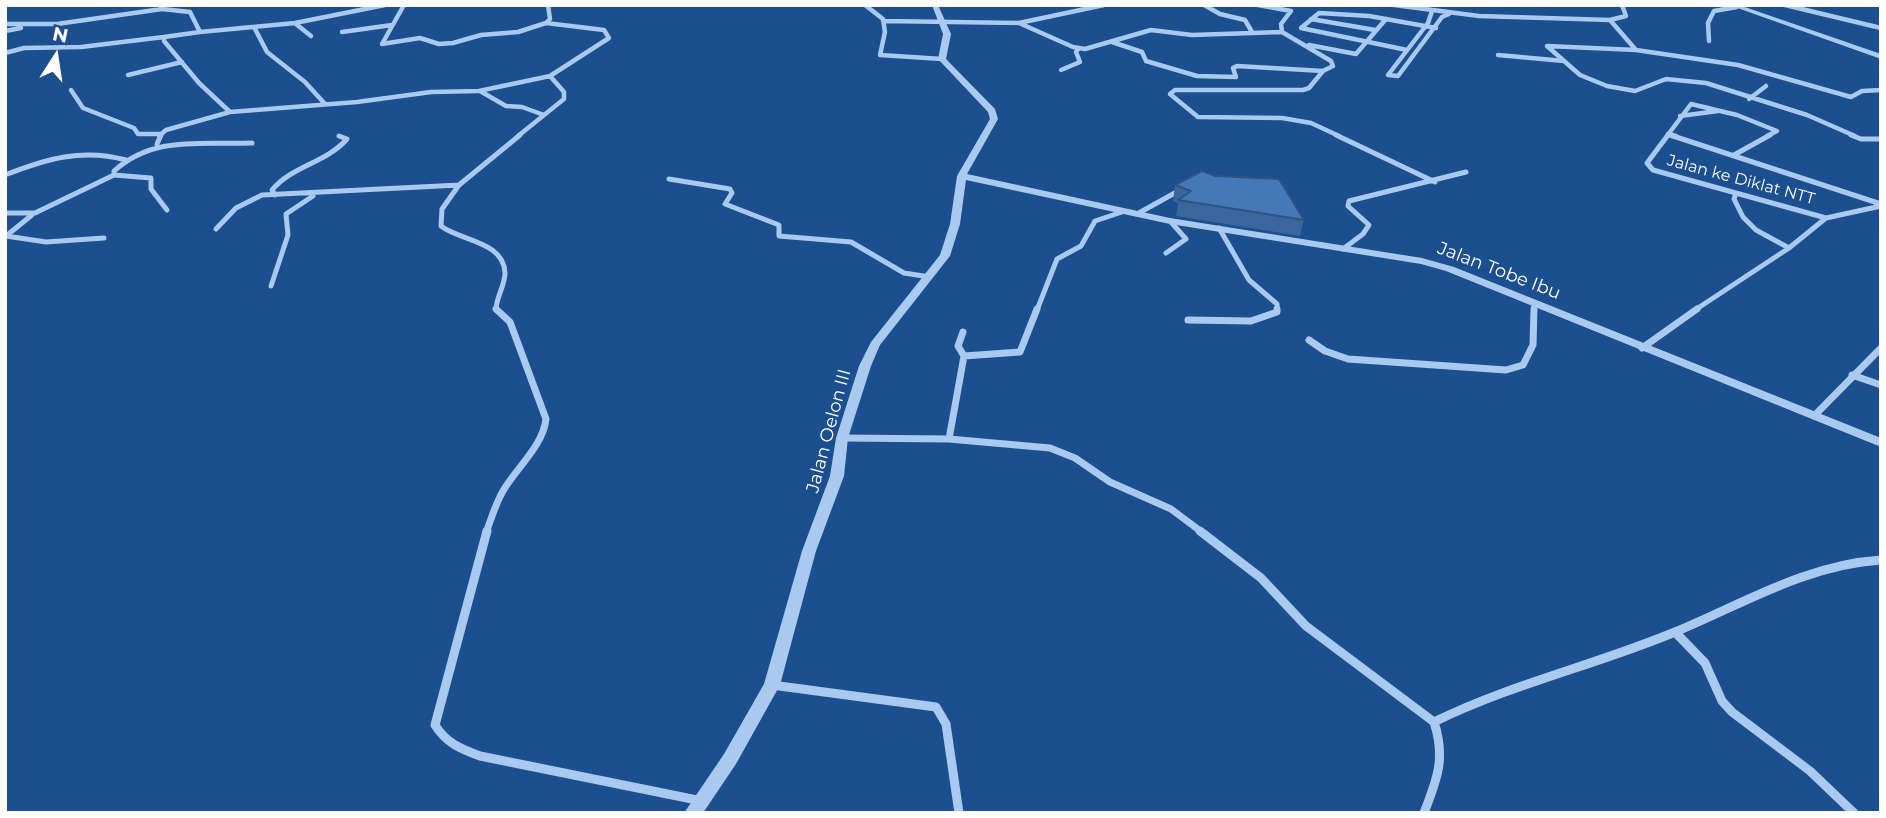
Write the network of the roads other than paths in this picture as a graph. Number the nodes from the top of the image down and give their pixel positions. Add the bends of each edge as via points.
1 (385, 5) edge
2 (404, 5) edge
3 (548, 5) edge
4 (865, 5) edge
5 (935, 5) edge
6 (1104, 5) edge
7 (1204, 5) edge
8 (1258, 5) edge
9 (1394, 5) edge
10 (1622, 5) edge
11 (1784, 5) edge
12 (1734, 6) edge
13 (161, 7) edge
14 (1433, 11) junction
15 (1450, 13) junction
16 (1311, 19) junction
17 (1386, 19) junction
18 (1610, 20) junction
19 (883, 21) junction
20 (943, 21) junction
21 (295, 23) junction
22 (546, 23) junction
23 (1019, 23) junction
24 (5, 24) edge
25 (392, 25) junction
26 (32, 26) junction
27 (1424, 26) junction
28 (254, 27) junction
29 (1436, 28) junction
30 (1881, 28) edge
31 (1375, 30) junction
32 (5, 31) edge
33 (200, 32) junction
34 (342, 32) dead end
35 (1252, 32) junction
36 (1282, 32) junction
37 (311, 36) dead end
38 (164, 37) junction
39 (1709, 41) dead end
40 (1112, 42) junction
41 (1365, 42) junction
42 (1309, 45) dead end
43 (1079, 48) junction
44 (1408, 50) junction
45 (1636, 50) junction
46 (1416, 52) junction
47 (5, 53) edge
48 (1497, 55) dead end
49 (1881, 57) edge
50 (942, 59) junction
51 (1564, 61) junction
52 (182, 62) junction
53 (1061, 70) dead end
54 (1323, 71) junction
55 (128, 75) dead end
56 (550, 76) junction
57 (1766, 86) dead end
58 (71, 90) dead end
59 (1881, 90) edge
60 (479, 91) junction
61 (1749, 99) junction
62 (325, 104) junction
63 (1721, 111) junction
64 (230, 112) junction
65 (544, 115) junction
66 (1680, 116) junction
67 (160, 134) junction
68 (1668, 134) junction
69 (339, 136) dead end
70 (1881, 139) edge
71 (252, 143) dead end
72 (157, 144) junction
73 (1734, 155) junction
74 (126, 160) junction
75 (1466, 172) dead end
76 (5, 176) edge
77 (114, 176) junction
78 (962, 176) junction
79 (669, 179) dead end
80 (1434, 182) junction
81 (459, 184) junction
82 (1192, 184) edge
83 (1736, 193) junction
84 (318, 194) junction
85 (275, 195) junction
86 (1881, 205) edge
87 (167, 210) dead end
88 (35, 212) junction
89 (1122, 212) junction
90 (5, 213) edge
91 (1137, 215) junction
92 (1826, 218) junction
93 (1170, 221) junction
94 (1219, 228) junction
95 (216, 229) dead end
96 (104, 238) dead end
97 (1789, 248) junction
98 (1343, 249) junction
99 (1166, 253) dead end
100 (930, 277) junction
101 (271, 286) dead end
102 (1534, 303) junction
103 (1188, 320) dead end
104 (962, 332) dead end
105 (1309, 340) dead end
106 (1642, 348) junction
107 (1881, 348) edge
108 (964, 356) junction
109 (1852, 375) junction
110 (1881, 384) edge
111 (1814, 416) junction
112 (842, 438) junction
113 (949, 439) junction
114 (1881, 443) edge
115 (1881, 560) edge
116 (1675, 632) junction
117 (772, 685) junction
118 (1434, 722) junction
119 (703, 801) junction
120 (693, 813) edge
121 (959, 813) edge
122 (1423, 813) edge
123 (1854, 813) edge

1 - 21 street
2 - 25 street
3 - 22 street via 550,19
4 - 19 street via 875,9
5 - 20 street
6 - 23 street
7 - 35 street via 1245,20
8 - 36 street via 1291,11 1281,24
9 - 14 street
10 - 18 street via 1626,16
11 - 30 street
12 - 39 street via 1714,11 1708,23
12 - 49 street
13 - 26 street via 125,16
13 - 33 street via 190,12
14 - 15 street
14 - 27 street
15 - 18 street
15 - 29 street
16 - 17 street via 1319,13
16 - 31 street
16 - 41 street via 1303,30
17 - 27 street
17 - 31 street
18 - 45 street
19 - 20 street
19 - 50 street via 886,35 880,55
20 - 23 street
20 - 50 street via 947,37
21 - 28 street
21 - 37 street
22 - 25 street via 453,43 420,38 382,44
22 - 56 street via 598,29 610,35
23 - 43 street
24 - 26 street
25 - 34 street
26 - 32 street
27 - 29 street
27 - 44 street
28 - 33 street
28 - 62 street via 267,51
29 - 46 street
31 - 41 street
33 - 38 street
35 - 36 street
35 - 40 street via 1192,35 1151,30
36 - 54 street via 1331,61 1333,66
38 - 47 street
38 - 52 street via 166,46
40 - 43 street
40 - 54 street via 1142,51 1146,61 1208,77 1236,78 1233,68 1237,66
41 - 42 street via 1356,54
41 - 44 street
43 - 53 street via 1080,62
44 - 46 street
44 - 46 street via 1388,75 1398,76
45 - 51 street via 1547,46
45 - 59 street via 1738,65 1852,97 1864,90
48 - 51 street
50 - 78 street, Jalan Oelon III via 994,115
51 - 61 street via 1584,77 1622,90 1639,91 1659,80 1685,80
52 - 55 street
52 - 64 street
54 - 80 street via 1303,90 1175,90 1170,94 1198,117 1311,122
56 - 60 street
56 - 65 street via 565,95
57 - 61 street
58 - 67 street via 83,108 134,128 138,134
60 - 62 street
60 - 65 street via 506,106
61 - 70 street via 1807,115 1861,139
62 - 64 street
63 - 66 street
63 - 66 street via 1691,104
63 - 73 street via 1777,131
64 - 67 street
65 - 81 street
66 - 68 street
67 - 72 street
68 - 73 street
68 - 83 street, Jalan ke Diklat NTT via 1647,161 1649,168
69 - 85 street via 346,139 342,146 313,166 281,178 272,190
71 - 72 street
72 - 74 street
73 - 86 street
74 - 76 street via 91,152 43,161
74 - 77 street
75 - 80 street
77 - 87 street via 149,177 151,189
77 - 88 street
78 - 89 street, Jalan Tobe Ibu
78 - 100 street, Jalan Oelon III via 953,236
79 - 100 street via 730,189 725,204 779,225 779,236 851,242 904,273
80 - 98 street via 1349,201 1348,206 1370,225
81 - 84 street
81 - 119 street via 442,209 441,226 448,233 489,246 504,267 496,310 510,322 547,419 544,435 501,495 487,530 435,725 454,747 480,757
82 - 91 street
83 - 92 street, Jalan ke Diklat NTT
83 - 97 street via 1734,200 1747,223
84 - 85 street
84 - 101 street via 286,214 288,235
85 - 95 street via 247,200 229,212
86 - 92 street, Jalan ke Diklat NTT
88 - 90 street
88 - 96 street via 6,236 46,242
89 - 91 street, Jalan Tobe Ibu
89 - 108 street via 1095,221 1080,248 1070,257 1058,258 1020,352
91 - 93 street, Jalan Tobe Ibu
92 - 97 street, Jalan ke Diklat NTT
93 - 94 street, Jalan Tobe Ibu
93 - 99 street via 1186,239
94 - 98 street, Jalan Tobe Ibu
94 - 103 street via 1244,274 1277,304 1277,312 1251,321
97 - 106 street, Jalan ke Diklat NTT
98 - 102 street, Jalan Tobe Ibu via 1441,266
100 - 112 street, Jalan Oelon III via 875,344
102 - 105 street via 1530,353 1523,365 1506,370 1348,359
102 - 106 street, Jalan Tobe Ibu
104 - 108 street via 958,346
106 - 111 street, Jalan Tobe Ibu
107 - 109 street
108 - 113 street
109 - 110 street
109 - 111 street
111 - 114 street, Jalan Tobe Ibu
112 - 113 street
112 - 117 street, Jalan Oelon III via 837,476 809,551
113 - 118 street via 1050,448 1171,509 1261,578 1306,626
115 - 116 street via 1852,562 1782,584
116 - 118 street via 1468,705
116 - 123 street via 1705,663 1732,712 1810,771
117 - 119 street, Jalan Oelon III
117 - 121 street via 936,707 946,724
118 - 122 street via 1441,768
119 - 120 street, Jalan Oelon III

